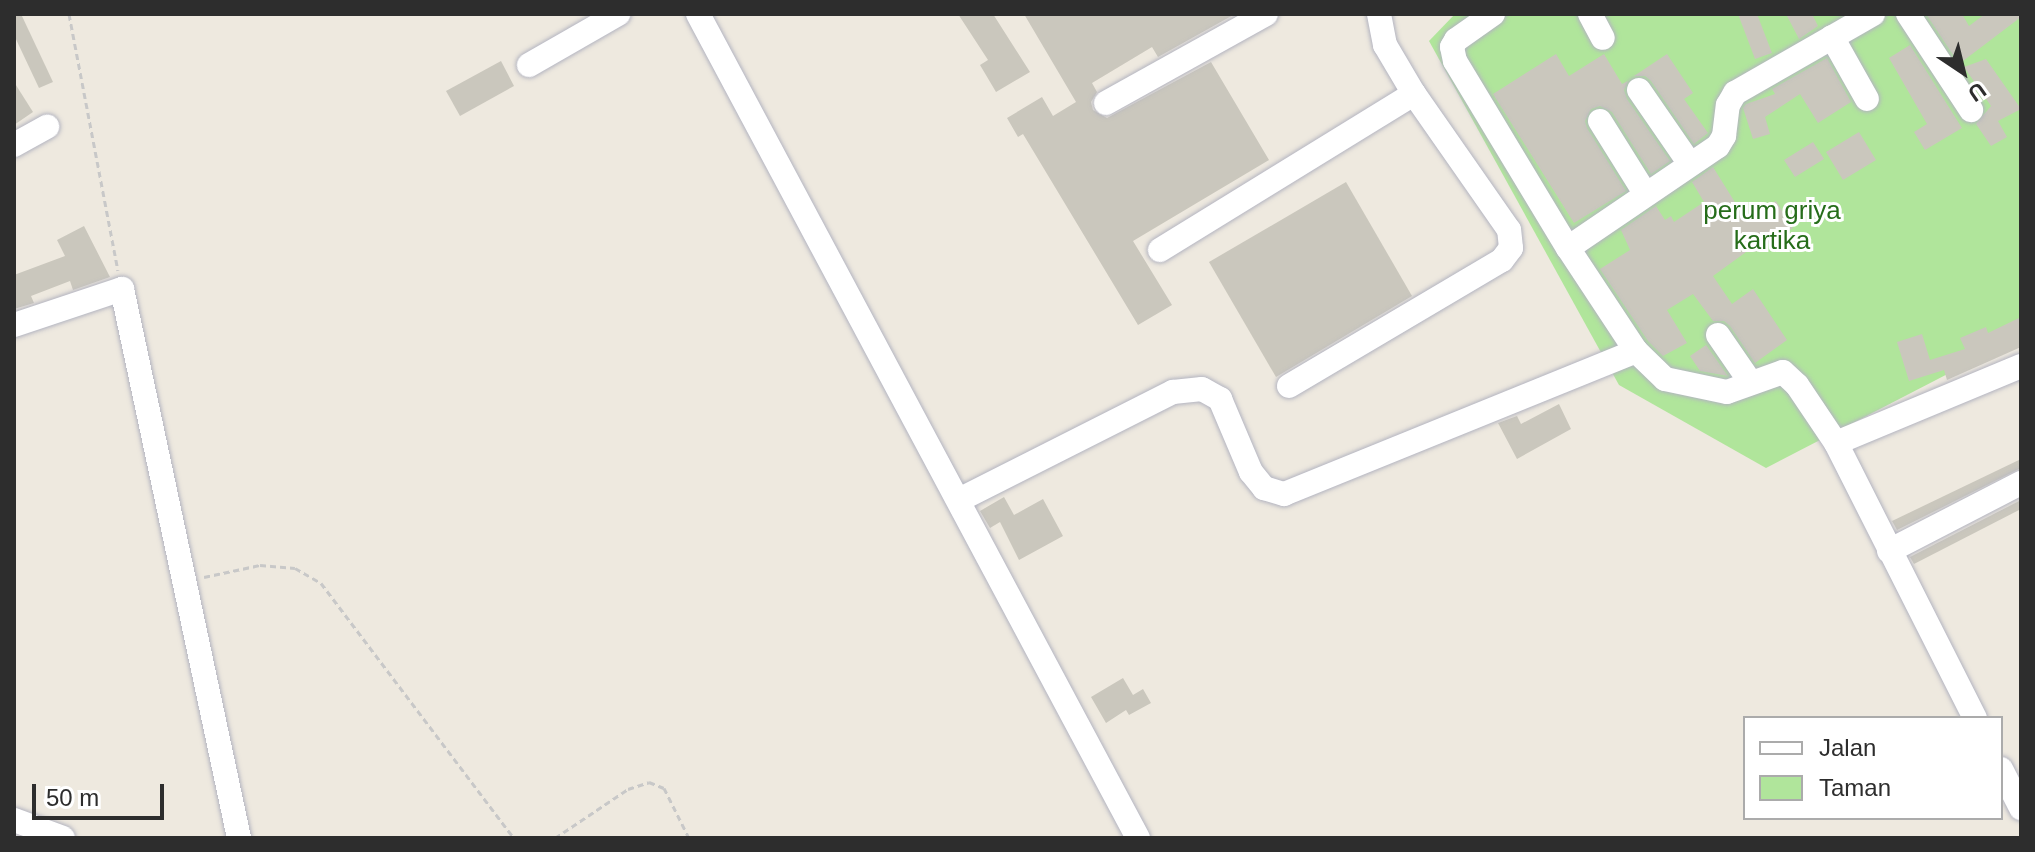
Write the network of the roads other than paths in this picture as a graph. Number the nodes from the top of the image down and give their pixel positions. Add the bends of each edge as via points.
1 (618, 14) edge
2 (698, 14) edge
3 (1266, 14) edge
4 (1379, 14) edge
5 (1493, 14) edge
6 (1590, 14) edge
7 (1908, 14) edge
8 (1868, 15) edge
9 (1832, 37) junction
10 (1603, 38) dead end
11 (529, 65) dead end
12 (1639, 90) dead end
13 (1414, 94) junction
14 (1867, 99) dead end
15 (1106, 103) dead end
16 (1971, 110) dead end
17 (1600, 121) dead end
18 (47, 127) dead end
19 (14, 145) edge
20 (1690, 164) junction
21 (1645, 193) junction
22 (1568, 248) junction
23 (1160, 250) dead end
24 (14, 325) edge
25 (1718, 335) dead end
26 (1636, 351) junction
27 (2021, 366) edge
28 (1751, 383) junction
29 (1289, 386) dead end
30 (1836, 443) junction
31 (2021, 483) edge
32 (959, 500) junction
33 (1889, 551) junction
34 (1974, 716) edge
35 (2003, 773) edge
36 (2021, 808) edge
37 (14, 820) edge
38 (63, 838) edge
39 (239, 838) edge
40 (1138, 838) edge

1 - 11 street
2 - 32 street
3 - 15 street
4 - 13 street via 1385,45
5 - 22 street via 1456,40 1453,54
6 - 10 street
7 - 16 street
8 - 9 street
9 - 14 street
9 - 20 street via 1735,93 1718,146
12 - 20 street
13 - 23 street
13 - 29 street via 1509,230 1511,248 1502,260
17 - 21 street
18 - 19 street
20 - 21 street
21 - 22 street
22 - 26 street
24 - 39 street via 122,289
25 - 28 street
26 - 28 street via 1665,379 1727,392
26 - 32 street via 1284,494 1264,488 1251,472 1220,399 1202,389 1173,392
27 - 30 street
28 - 30 street via 1787,374
30 - 33 street
31 - 33 street
32 - 40 street
33 - 34 street
35 - 36 street
37 - 38 street

